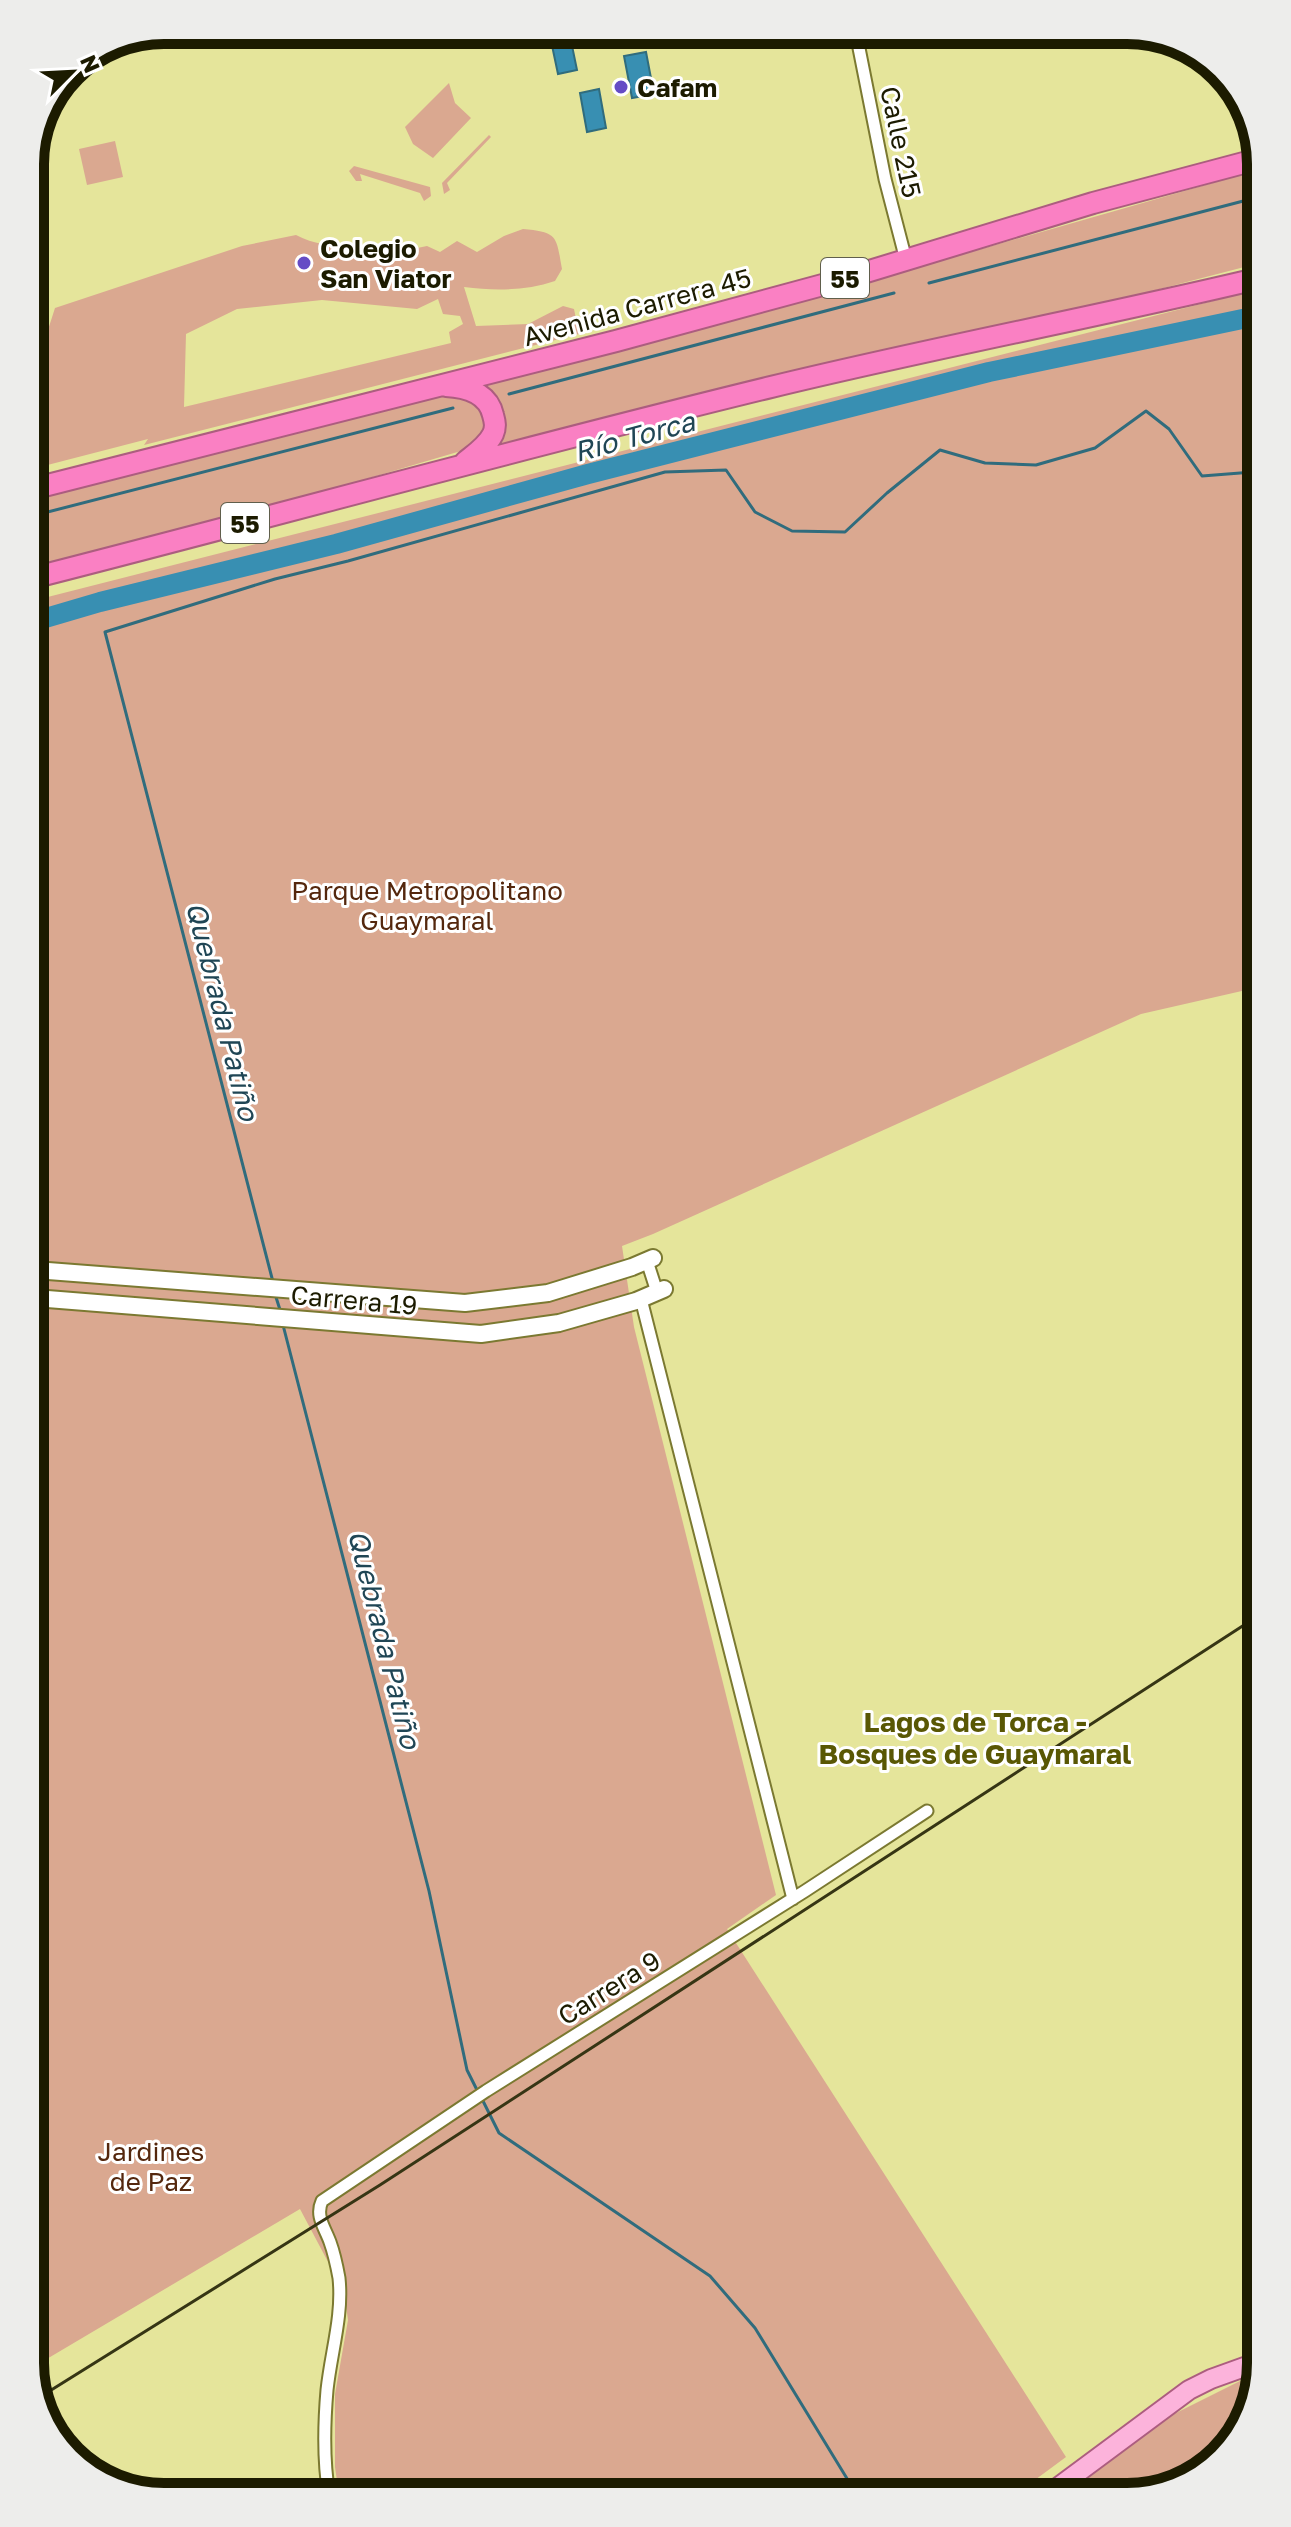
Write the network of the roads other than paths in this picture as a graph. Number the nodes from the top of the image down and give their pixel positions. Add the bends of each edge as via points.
1 (858, 44) edge
2 (1247, 162) edge
3 (906, 260) junction
4 (1247, 281) edge
5 (436, 386) junction
6 (459, 467) junction
7 (44, 486) edge
8 (44, 575) edge
9 (650, 1260) joint
10 (44, 1271) edge
11 (654, 1293) junction
12 (44, 1299) edge
13 (927, 1811) dead end
14 (793, 1899) junction
15 (1247, 2366) edge
16 (327, 2483) edge
17 (1064, 2483) edge

1 - 3 street, Calle 215
2 - 3 highway, Avenida Carrera 45 / 55
3 - 5 highway, Avenida Carrera 45 / 55
4 - 6 highway, 55 via 922,351
5 - 6 highway via 469,389 491,407 492,435
5 - 7 highway, Avenida Carrera 45 / 55
6 - 8 highway, 55
9 - 10 main road, Carrera 19 via 548,1293 465,1303
9 - 11 street
11 - 12 main road, Carrera 19 via 559,1323 481,1334
11 - 14 street
13 - 14 street, Carrera 9
14 - 16 street, Carrera 9 via 486,2091 322,2201 321,2221 339,2279 339,2319 327,2389
15 - 17 main road via 1189,2390

